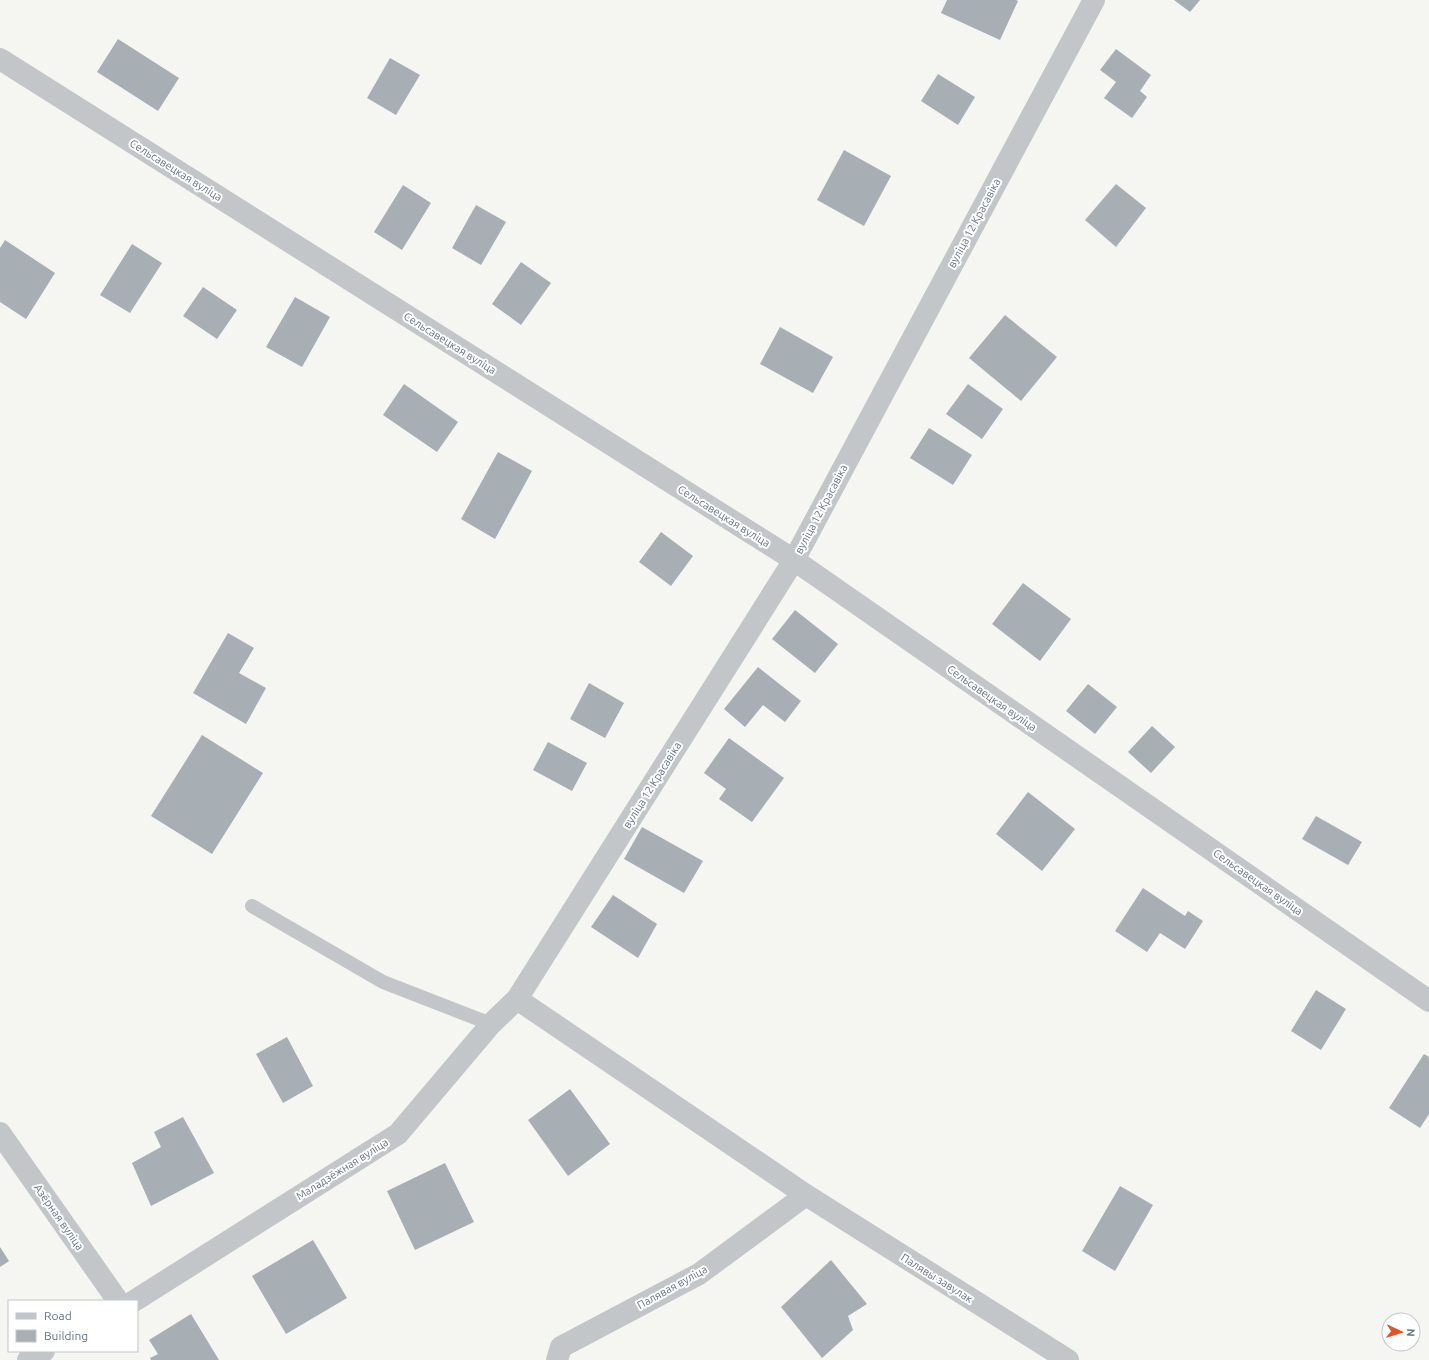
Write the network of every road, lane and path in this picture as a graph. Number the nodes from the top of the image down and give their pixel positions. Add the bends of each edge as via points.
1 (1094, 0) edge
2 (0, 59) edge
3 (794, 560) junction
4 (252, 906) dead end
5 (517, 998) junction
6 (1429, 1001) edge
7 (491, 1024) junction
8 (0, 1132) edge
9 (806, 1195) junction
10 (117, 1300) edge
11 (136, 1300) edge
12 (42, 1352) edge
13 (28, 1360) edge
14 (557, 1360) edge
15 (1068, 1360) edge

1 - 3 street, вуліца 12 Красавіка
2 - 3 street, Сельсавецкая вуліца
3 - 5 street, вуліца 12 Красавіка
3 - 6 street, Сельсавецкая вуліца
4 - 7 lane via 383,982
5 - 7 street, Маладзёжная вуліца
5 - 9 street, Палявы завулак
7 - 11 street, Маладзёжная вуліца via 398,1134
8 - 10 street, Азёрная вуліца
9 - 14 street, Палявая вуліца via 699,1274 561,1347
9 - 15 street, Палявы завулак
12 - 13 street

